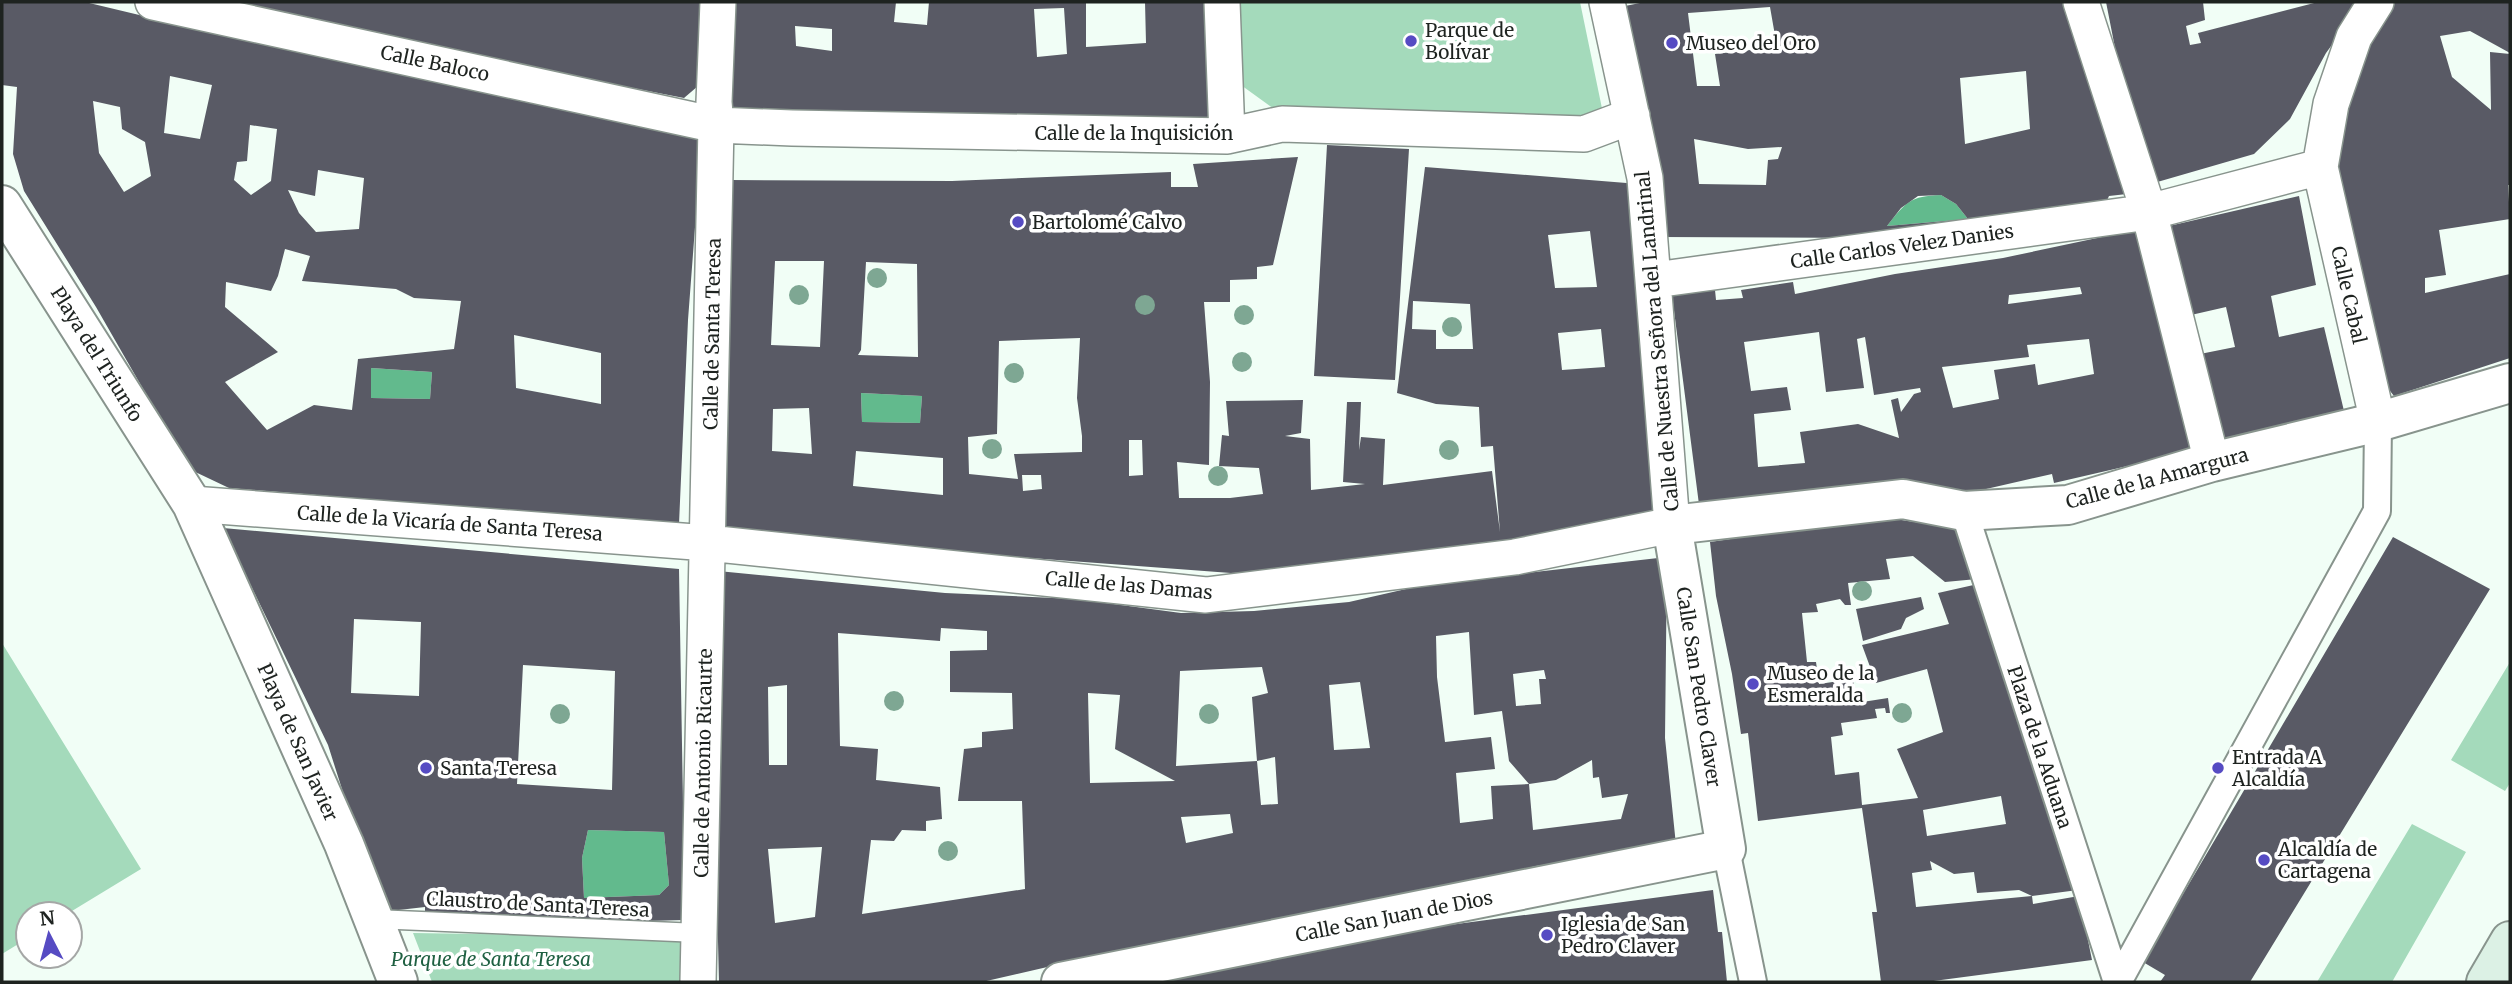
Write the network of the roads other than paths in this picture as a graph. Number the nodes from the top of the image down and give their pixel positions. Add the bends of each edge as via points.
1 (153, 2) edge
2 (718, 2) edge
3 (1222, 2) edge
4 (1607, 2) edge
5 (2081, 2) edge
6 (2376, 2) edge
7 (1632, 117) junction
8 (716, 125) junction
9 (1227, 136) junction
10 (2320, 167) junction
11 (2, 205) edge
12 (2148, 212) junction
13 (1655, 280) junction
14 (2510, 383) edge
15 (2378, 422) junction
16 (2213, 462) junction
17 (192, 504) junction
18 (1964, 511) junction
19 (1672, 525) junction
20 (708, 543) junction
21 (1726, 849) junction
22 (374, 919) junction
23 (699, 933) junction
24 (2510, 941) edge
25 (398, 982) edge
26 (698, 982) edge
27 (1062, 982) edge
28 (1753, 982) edge
29 (2117, 982) edge
30 (2486, 982) edge

1 - 8 street, Calle Baloco
2 - 8 street, Calle de Santa Teresa
3 - 9 street
4 - 7 street, Calle de Nuestra Señora del Landrinal
5 - 12 street
6 - 10 street via 2354,37 2332,104
7 - 9 street, Calle de la Inquisición via 1584,134 1282,124
7 - 13 street, Calle de Nuestra Señora del Landrinal via 1645,178
8 - 9 street, Calle de la Inquisición
8 - 20 street, Calle de Santa Teresa
10 - 12 street, Calle Carlos Velez Danies
10 - 15 street, Calle Cabal
11 - 17 street, Playa del Triunfo
12 - 13 street, Calle Carlos Velez Danies
12 - 16 street
13 - 19 street, Calle de Nuestra Señora del Landrinal
14 - 15 street, Calle de la Amargura
15 - 16 street, Calle de la Amargura
15 - 29 street via 2377,511
16 - 18 street, Calle de la Amargura via 2068,505
17 - 20 street, Calle de la Vicaría de Santa Teresa
17 - 22 street, Playa de San Javier
18 - 19 street, Calle de la Amargura via 1903,499
18 - 29 street, Plaza de la Aduana
19 - 20 street, Calle de las Damas via 1515,557 1206,595
19 - 21 street, Calle San Pedro Claver
20 - 23 street, Calle de Antonio Ricaurte
21 - 27 street, Calle San Juan de Dios
21 - 28 street
22 - 23 lane, Claustro de Santa Teresa
22 - 25 street, Playa de San Javier
23 - 26 street, Calle de Antonio Ricaurte
24 - 30 main road

